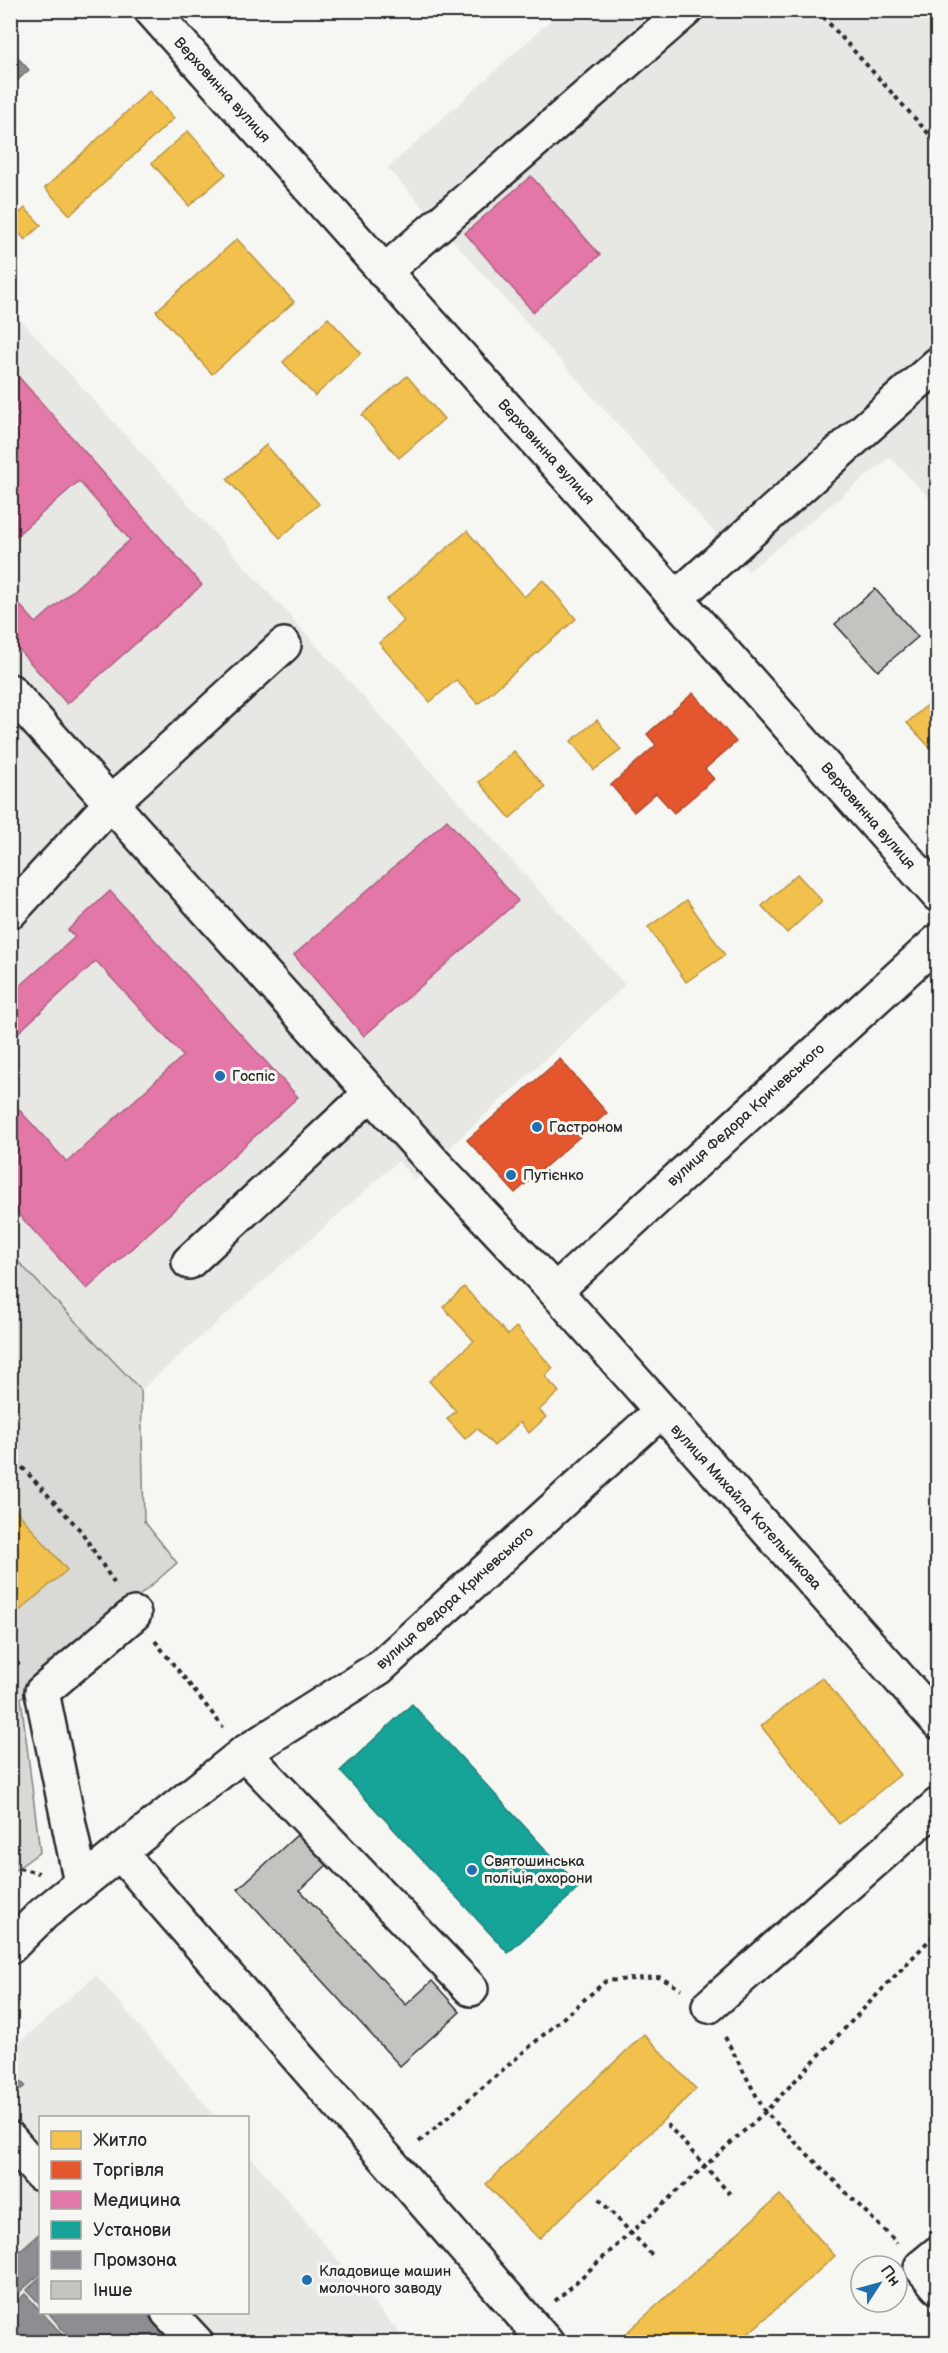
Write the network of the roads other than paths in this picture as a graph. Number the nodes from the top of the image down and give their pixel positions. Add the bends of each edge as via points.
1 (152, 10) edge
2 (686, 10) edge
3 (384, 272) junction
4 (938, 364) edge
5 (676, 598) junction
6 (284, 645) dead end
7 (10, 691) edge
8 (111, 803) junction
9 (938, 896) edge
10 (10, 912) edge
11 (938, 941) edge
12 (371, 1093) junction
13 (189, 1262) dead end
14 (555, 1291) junction
15 (661, 1411) junction
16 (134, 1614) road end
17 (938, 1722) edge
18 (244, 1753) junction
19 (938, 1805) edge
20 (120, 1853) junction
21 (81, 1883) junction
22 (43, 1914) junction
23 (10, 1933) edge
24 (10, 1947) edge
25 (471, 1989) dead end
26 (709, 2006) road end
27 (10, 2139) edge
28 (39, 2173) edge
29 (169, 2314) edge
30 (538, 2333) edge
31 (196, 2343) edge

1 - 3 street, Верховинна вулиця
2 - 3 street
3 - 5 street, Верховинна вулиця
4 - 5 street
5 - 9 street, Верховинна вулиця
6 - 8 street
7 - 8 street, вулиця Михайла Котельникова
8 - 10 street
8 - 12 street, вулиця Михайла Котельникова
11 - 14 street, вулиця Федора Кричевського
12 - 13 street
12 - 14 street, вулиця Михайла Котельникова
14 - 15 street, вулиця Михайла Котельникова
15 - 17 street, вулиця Михайла Котельникова
15 - 18 street, вулиця Федора Кричевського via 380,1668
16 - 21 street via 42,1692
18 - 20 street, вулиця Федора Кричевського
18 - 25 street
19 - 26 street
20 - 21 street, вулиця Федора Кричевського
20 - 30 street
21 - 22 street, вулиця Федора Кричевського
22 - 23 street
22 - 24 street, вулиця Федора Кричевського
27 - 28 street
29 - 31 street

